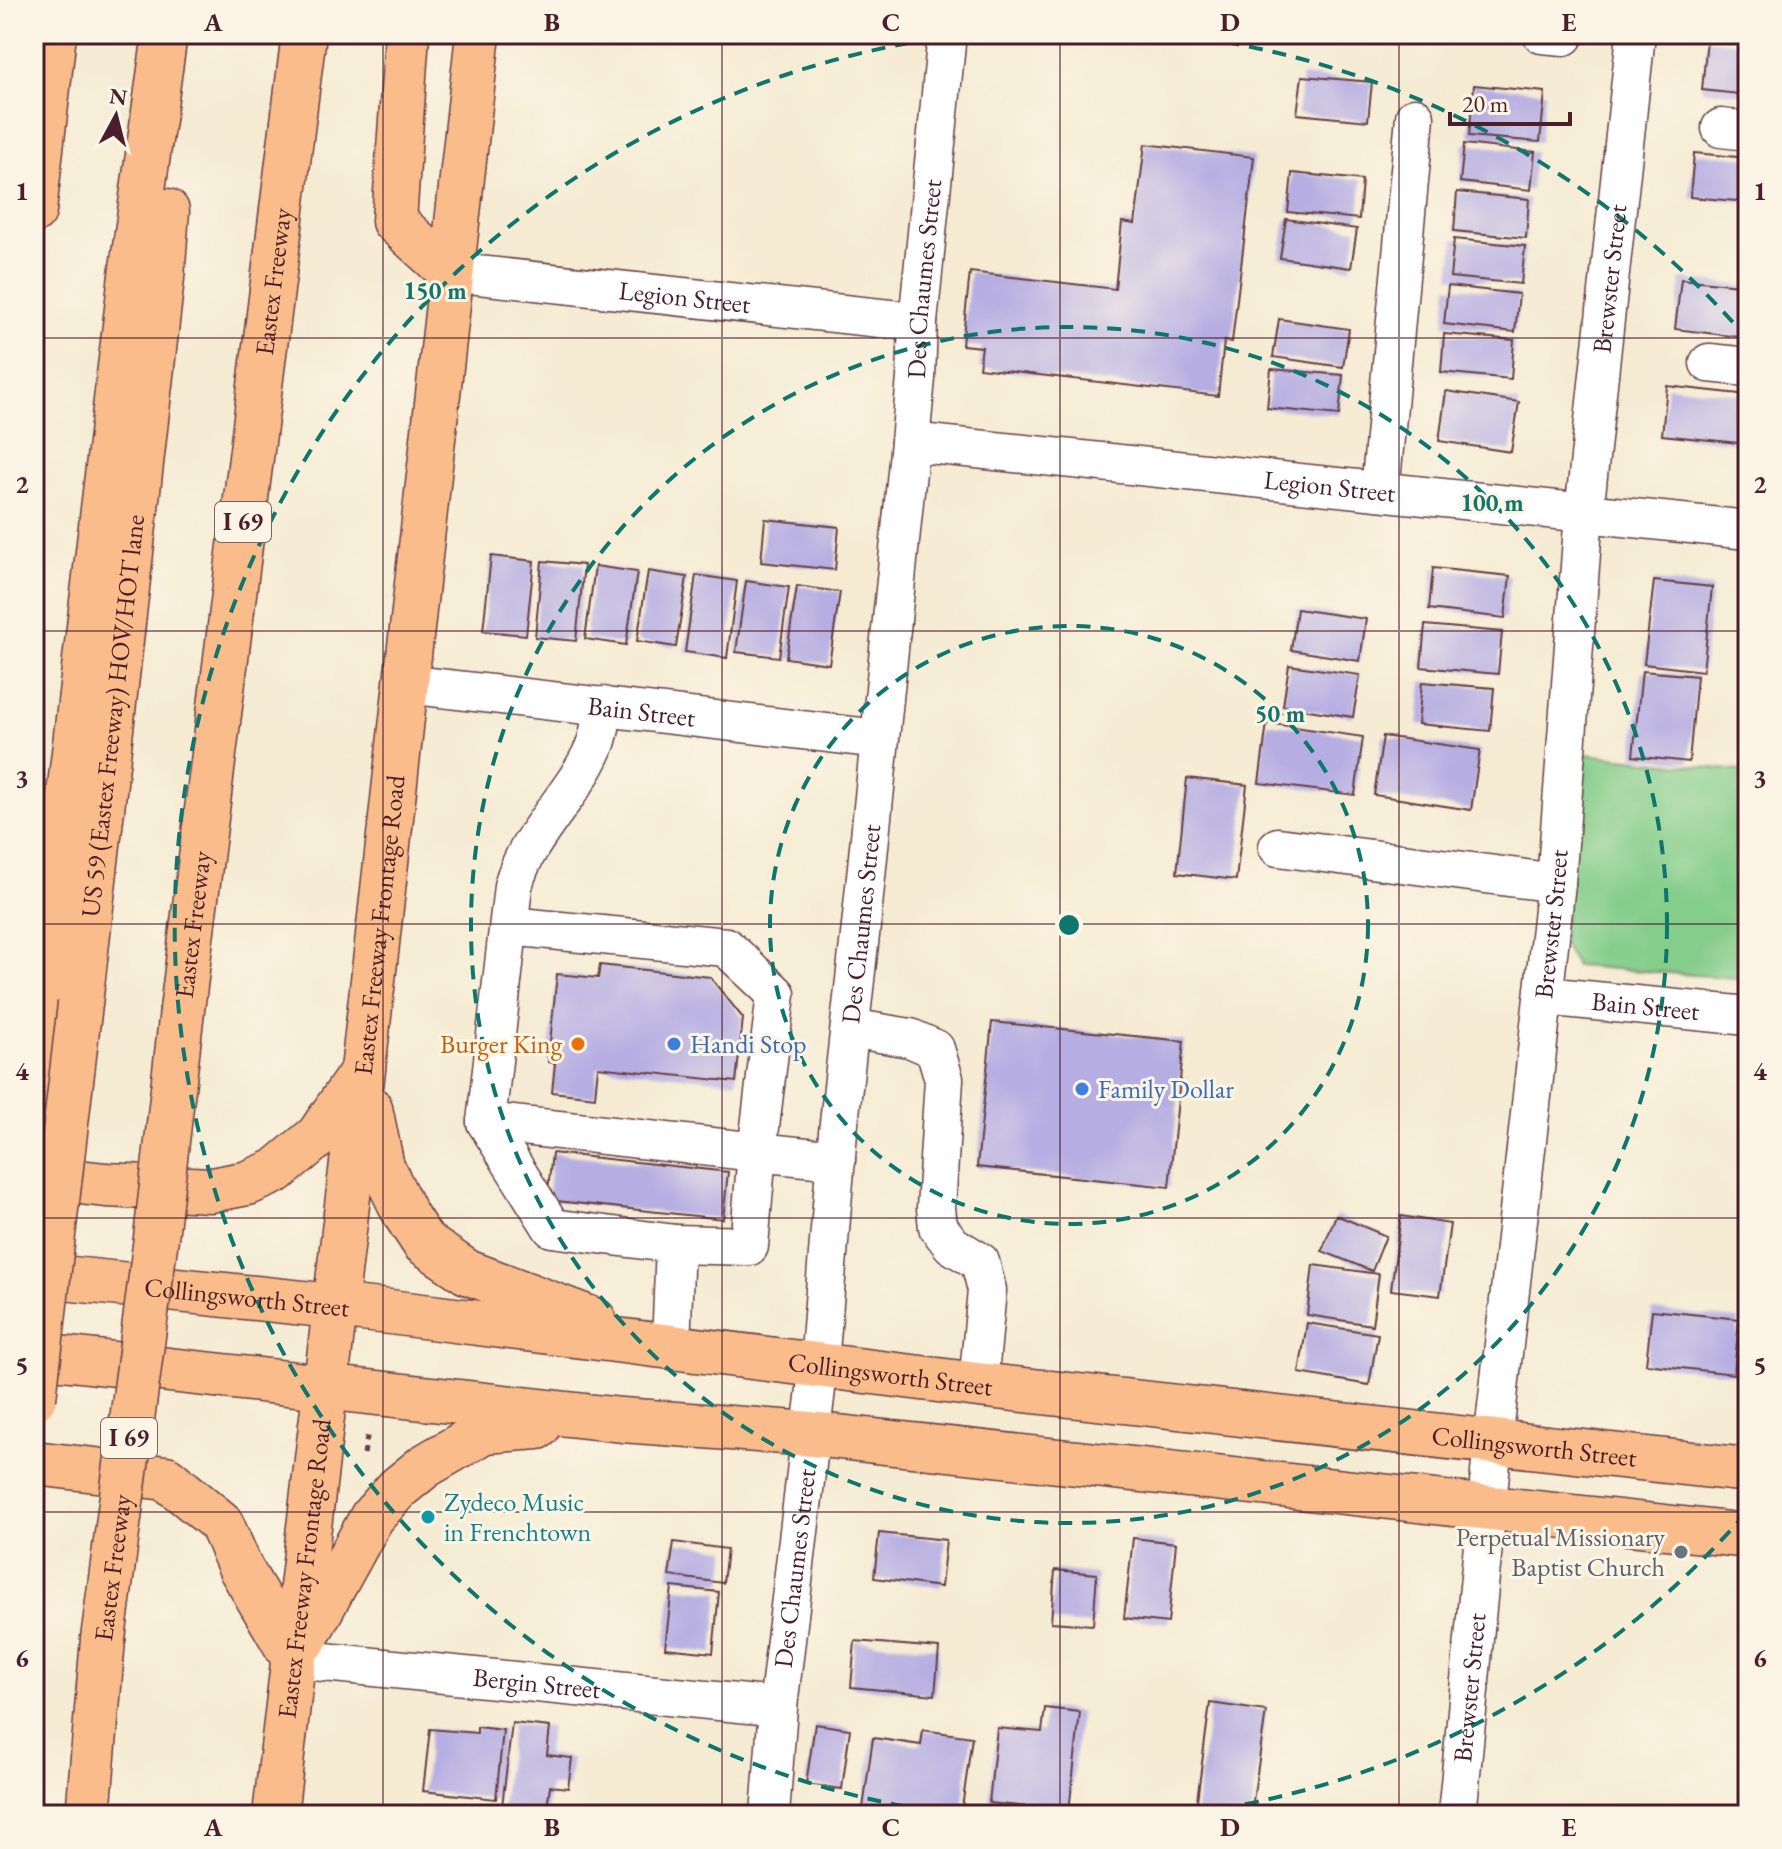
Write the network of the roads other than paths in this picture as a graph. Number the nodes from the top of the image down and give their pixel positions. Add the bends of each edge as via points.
1 (54, 34) edge
2 (165, 34) edge
3 (182, 34) edge
4 (304, 34) edge
5 (407, 34) edge
6 (478, 34) edge
7 (947, 34) edge
8 (1636, 34) edge
9 (1415, 117) dead end
10 (34, 211) edge
11 (450, 272) junction
12 (918, 322) junction
13 (1709, 363) dead end
14 (1748, 367) edge
15 (910, 442) junction
16 (1380, 491) junction
17 (1584, 513) junction
18 (1748, 530) edge
19 (405, 684) junction
20 (603, 706) junction
21 (879, 739) junction
22 (1278, 847) dead end
23 (1556, 883) junction
24 (509, 926) junction
25 (1544, 996) junction
26 (63, 1000) junction
27 (1748, 1016) edge
28 (850, 1028) junction
29 (363, 1070) junction
30 (34, 1087) edge
31 (486, 1122) junction
32 (757, 1152) junction
33 (836, 1160) junction
34 (34, 1177) edge
35 (675, 1244) junction
36 (34, 1275) edge
37 (335, 1308) junction
38 (671, 1346) junction
39 (34, 1355) edge
40 (819, 1364) junction
41 (978, 1385) junction
42 (325, 1388) junction
43 (34, 1398) edge
44 (622, 1420) junction
45 (811, 1434) junction
46 (1493, 1442) junction
47 (34, 1463) edge
48 (1748, 1470) edge
49 (1486, 1508) junction
50 (1748, 1536) edge
51 (294, 1659) junction
52 (778, 1707) junction
53 (95, 1733) junction
54 (88, 1815) edge
55 (120, 1815) edge
56 (275, 1815) edge
57 (770, 1815) edge
58 (1457, 1815) edge

1 - 10 main road
2 - 26 main road via 131,275
3 - 26 main road, US 59 (Eastex Freeway) HOV/HOT lane via 160,294
4 - 53 main road, Eastex Freeway / I 69, bridge
5 - 11 main road via 394,221
6 - 11 main road, Eastex Freeway Frontage Road
7 - 12 street, Des Chaumes Street
8 - 17 street, Brewster Street
9 - 16 street
11 - 12 street, Legion Street
11 - 19 main road, Eastex Freeway Frontage Road
12 - 15 street, Des Chaumes Street
13 - 14 street
15 - 16 street, Legion Street
15 - 21 street, Des Chaumes Street
16 - 17 street, Legion Street
17 - 18 street, Legion Street
17 - 23 street, Brewster Street
19 - 20 street, Bain Street
19 - 29 main road, Eastex Freeway Frontage Road
20 - 21 street, Bain Street
20 - 24 street via 587,763 517,871
21 - 28 street, Des Chaumes Street
22 - 23 street
23 - 25 street, Brewster Street
24 - 31 street
24 - 32 street via 726,947 776,994
25 - 27 street, Bain Street
25 - 46 street, Brewster Street
26 - 30 main road
26 - 43 main road, US 59 (Eastex Freeway) HOV/HOT lane, bridge
28 - 33 street, Des Chaumes Street
28 - 41 street via 910,1038 935,1049 944,1079 938,1227 952,1245 980,1262 987,1290
29 - 34 main road via 318,1136 276,1171 248,1183 211,1190
29 - 37 main road, Eastex Freeway Frontage Road
29 - 38 main road via 382,1167 424,1243 467,1272
31 - 32 street
31 - 35 street via 552,1228
32 - 33 street
32 - 35 street via 749,1246
33 - 40 street, Des Chaumes Street
35 - 38 street
36 - 37 main road, Collingsworth Street
37 - 38 main road, Collingsworth Street
37 - 42 main road, Eastex Freeway Frontage Road
38 - 40 main road, Collingsworth Street
39 - 42 main road
40 - 41 main road, Collingsworth Street
40 - 45 street, Des Chaumes Street
41 - 46 main road, Collingsworth Street
42 - 44 main road
42 - 51 main road, Eastex Freeway Frontage Road
44 - 45 main road
44 - 51 main road via 485,1431 425,1466 372,1517
45 - 49 main road
45 - 52 street, Des Chaumes Street
46 - 48 main road, Collingsworth Street
46 - 49 street, Brewster Street
47 - 51 main road via 166,1478 221,1523 241,1569
49 - 50 main road
49 - 58 street, Brewster Street
51 - 52 street, Bergin Street
51 - 56 main road, Eastex Freeway Frontage Road
52 - 57 street, Des Chaumes Street
53 - 54 main road, Eastex Freeway / I 69
53 - 55 main road

